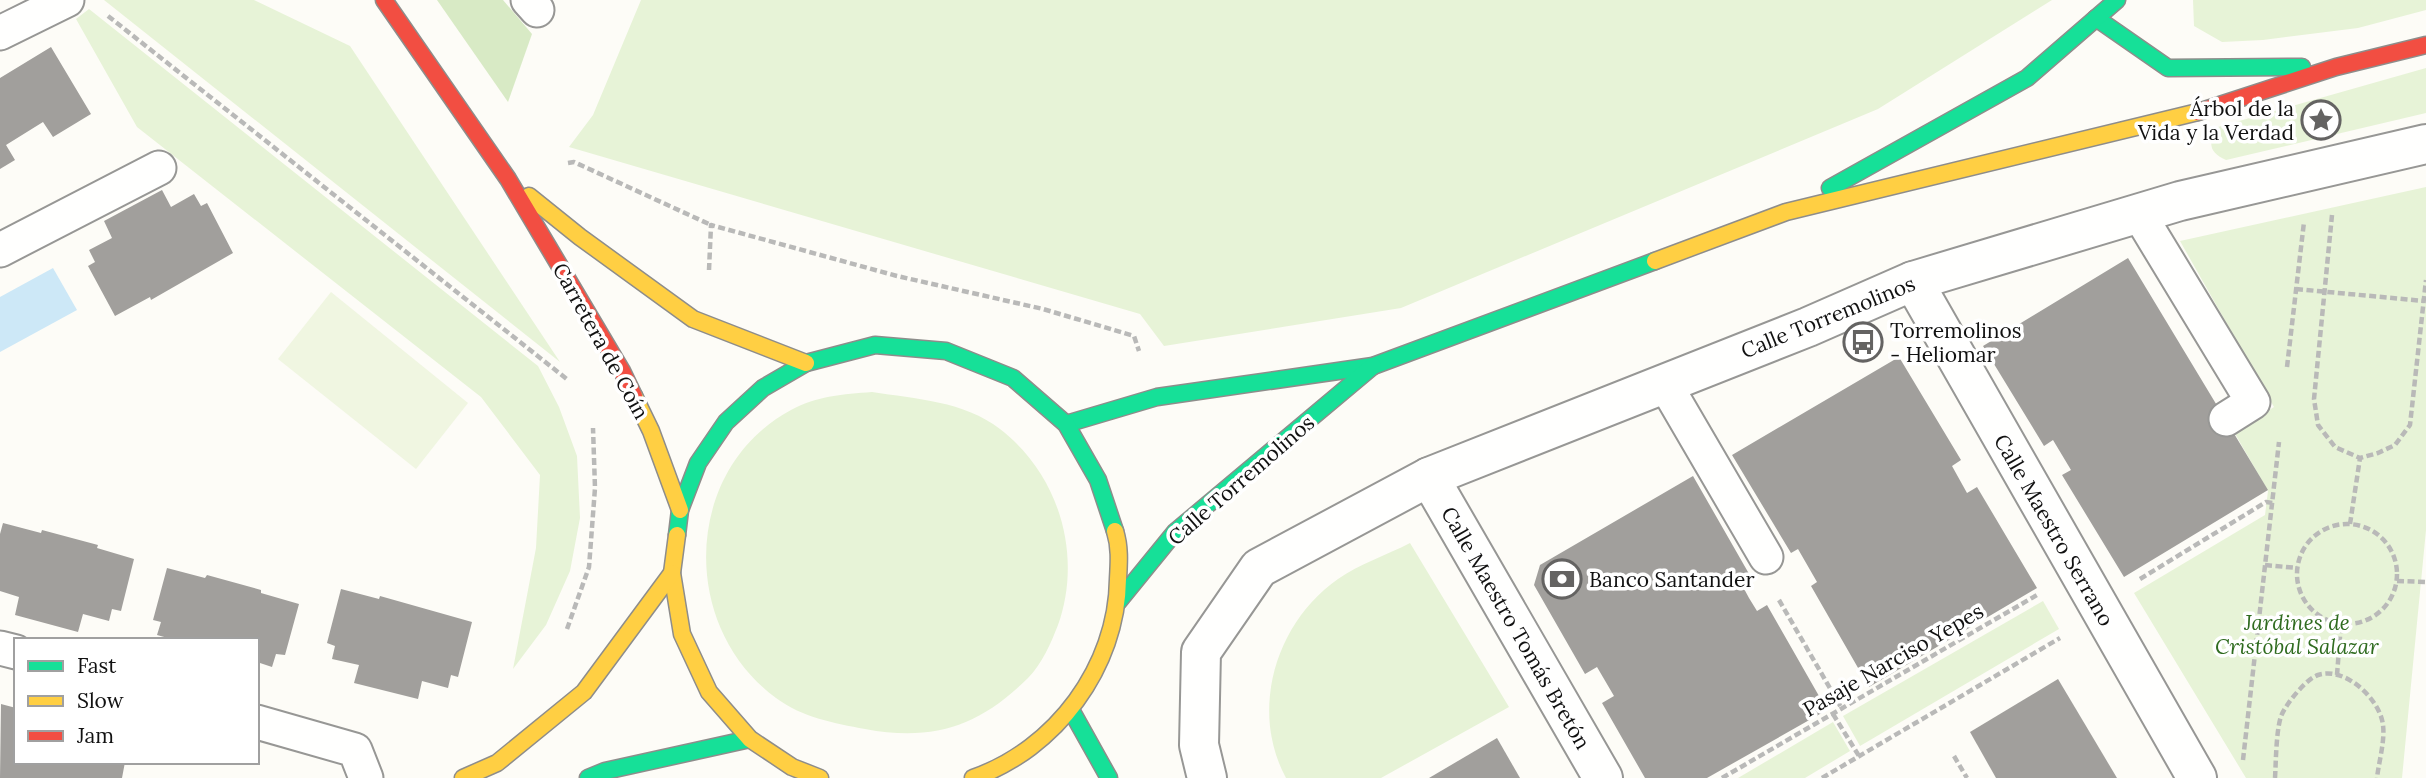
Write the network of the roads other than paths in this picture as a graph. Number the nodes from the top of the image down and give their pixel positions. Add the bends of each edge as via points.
1 (67, 0) edge
2 (384, 0) edge
3 (2117, 0) edge
4 (2096, 18) junction
5 (0, 33) edge
6 (2426, 45) edge
7 (2336, 67) junction
8 (2426, 144) edge
9 (159, 168) dead end
10 (508, 179) junction
11 (1786, 212) junction
12 (2139, 214) junction
13 (0, 250) edge
14 (1913, 281) junction
15 (806, 363) junction
16 (1373, 366) junction
17 (1665, 384) junction
18 (2226, 419) dead end
19 (1066, 424) junction
20 (1429, 477) junction
21 (680, 510) junction
22 (1766, 557) dead end
23 (672, 573) junction
24 (1118, 602) junction
25 (1071, 710) junction
26 (259, 723) edge
27 (750, 739) junction
28 (366, 778) edge
29 (463, 778) edge
30 (588, 778) edge
31 (820, 778) edge
32 (973, 778) edge
33 (1109, 778) edge
34 (1207, 778) edge
35 (1603, 778) edge
36 (2197, 778) edge

1 - 5 lane
2 - 10 main road, Carretera de Coín
3 - 4 main road
4 - 7 main road via 2168,68
4 - 11 main road via 2027,78
6 - 7 main road, Calle Torremolinos
7 - 11 main road, Calle Torremolinos via 2209,109
8 - 12 street, Calle Torremolinos
9 - 13 lane
10 - 15 main road, Carretera de Coín via 693,319
10 - 21 main road, Carretera de Coín via 622,371 651,431
11 - 16 main road, Calle Torremolinos
12 - 14 street, Calle Torremolinos
12 - 18 lane via 2253,402
14 - 17 street, Calle Torremolinos
14 - 36 street, Calle Maestro Serrano
15 - 19 main road via 875,345 946,351 1013,378
15 - 21 main road via 763,388 726,422 698,463
16 - 19 main road, Calle Torremolinos via 1157,397
16 - 24 main road, Calle Torremolinos via 1175,532
17 - 20 street, Calle Torremolinos
17 - 22 lane
19 - 24 main road via 1098,481 1119,543
20 - 34 street, Calle Torremolinos via 1258,568 1201,652 1199,745
20 - 35 street, Calle Maestro Tomás Bretón
21 - 23 main road
23 - 27 main road via 682,634 709,692
23 - 29 main road via 584,692 497,763
24 - 25 main road via 1102,659
25 - 32 main road via 1034,746
25 - 33 main road
26 - 28 lane via 355,750
27 - 30 main road
27 - 31 main road via 792,767

